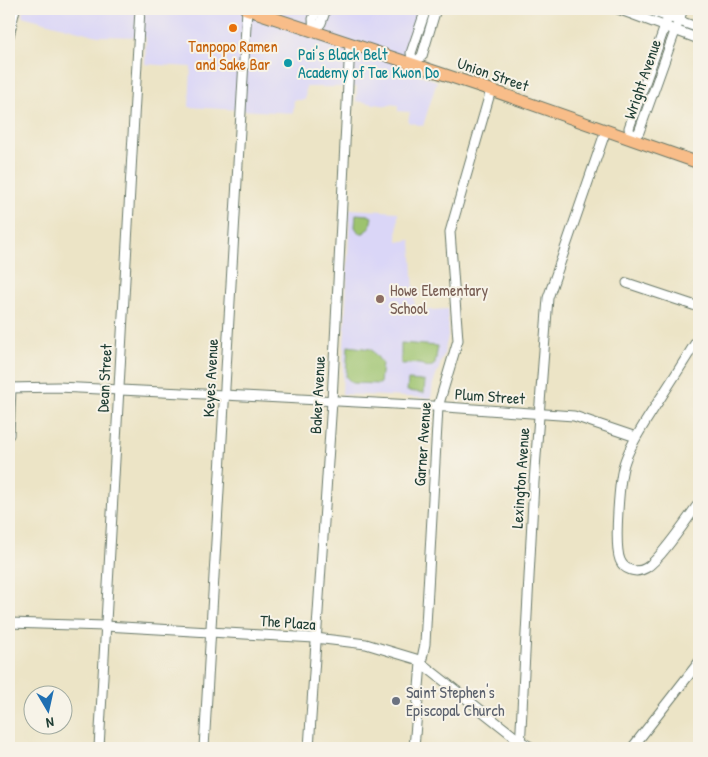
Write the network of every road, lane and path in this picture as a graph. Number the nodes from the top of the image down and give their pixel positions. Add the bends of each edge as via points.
1 (15, 9) edge
2 (140, 9) edge
3 (246, 9) edge
4 (317, 9) edge
5 (326, 9) edge
6 (426, 9) edge
7 (436, 9) edge
8 (618, 9) edge
9 (646, 9) edge
10 (682, 9) edge
11 (668, 17) edge
12 (678, 21) junction
13 (699, 28) edge
14 (674, 30) junction
15 (314, 31) junction
16 (9, 36) edge
17 (699, 38) edge
18 (350, 44) junction
19 (413, 64) junction
20 (492, 90) junction
21 (606, 130) junction
22 (631, 139) junction
23 (699, 163) edge
24 (627, 283) dead end
25 (699, 307) edge
26 (699, 337) edge
27 (10, 388) edge
28 (118, 390) junction
29 (224, 395) junction
30 (332, 401) junction
31 (438, 407) junction
32 (540, 414) junction
33 (9, 435) edge
34 (636, 438) junction
35 (699, 503) edge
36 (9, 623) edge
37 (105, 626) junction
38 (210, 632) junction
39 (315, 638) junction
40 (699, 662) edge
41 (421, 663) junction
42 (520, 745) edge
43 (99, 748) edge
44 (204, 748) edge
45 (309, 748) edge
46 (414, 748) edge
47 (533, 748) edge
48 (632, 748) edge

1 - 16 street
2 - 28 street, Dean Street
3 - 15 main road, Union Street
3 - 29 street, Keyes Avenue
4 - 15 street via 313,19
5 - 15 street via 322,23
6 - 19 street via 411,53
7 - 19 street via 422,56
8 - 11 street
9 - 11 street
10 - 12 street, Wright Avenue
11 - 12 street
11 - 14 street
11 - 22 street, Wright Avenue via 629,128
12 - 13 street
12 - 14 street, Wright Avenue
14 - 17 street
14 - 22 street, Wright Avenue via 639,132
15 - 18 main road, Union Street
18 - 19 main road, Union Street
18 - 30 street, Baker Avenue
19 - 20 main road, Union Street
20 - 21 main road, Union Street
20 - 31 street, Garner Avenue via 450,232 458,340
21 - 22 main road, Union Street
21 - 32 street, Lexington Avenue via 548,298
22 - 23 main road, Union Street
24 - 25 street
26 - 34 street
27 - 28 street, Plum Street
27 - 33 street
28 - 29 street, Plum Street
28 - 37 street, Dean Street
29 - 30 street, Plum Street
29 - 38 street, Keyes Avenue
30 - 31 street, Plum Street
30 - 39 street, Baker Avenue
31 - 32 street, Plum Street
31 - 41 street, Garner Avenue via 425,644
32 - 34 street, Plum Street via 574,416
32 - 42 street, Lexington Avenue
34 - 35 street via 620,476 618,550 624,566 630,570 645,569
36 - 37 street, The Plaza
37 - 38 street, The Plaza
37 - 43 street, Dean Street
38 - 39 street, The Plaza
38 - 44 street, Keyes Avenue
39 - 41 street, The Plaza via 366,644
39 - 45 street, Baker Avenue
40 - 48 street
41 - 42 street, The Plaza
41 - 46 street, Garner Avenue
42 - 47 street, The Plaza

